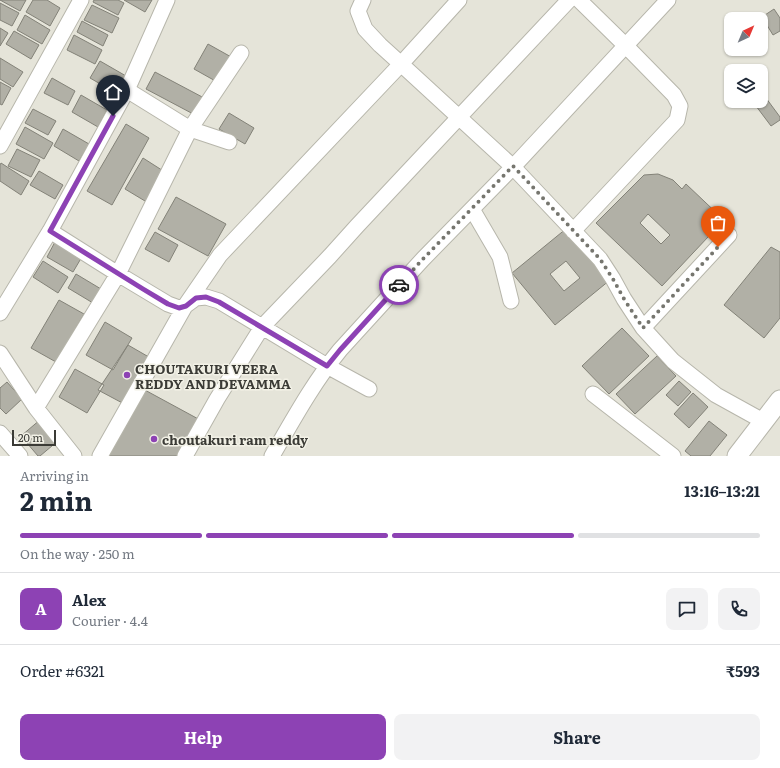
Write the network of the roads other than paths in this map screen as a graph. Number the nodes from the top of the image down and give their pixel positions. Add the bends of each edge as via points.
1 (81, 0) edge
2 (167, 0) edge
3 (363, 0) edge
4 (459, 0) edge
5 (569, 0) edge
6 (579, 0) edge
7 (668, 0) edge
8 (625, 45) junction
9 (241, 53) dead end
10 (401, 64) junction
11 (127, 90) junction
12 (458, 117) junction
13 (190, 129) junction
14 (229, 142) dead end
15 (0, 146) edge
16 (513, 166) junction
17 (472, 209) junction
18 (50, 231) junction
19 (573, 231) junction
20 (729, 235) dead end
21 (118, 274) junction
22 (511, 301) dead end
23 (186, 306) junction
24 (0, 314) edge
25 (262, 327) junction
26 (643, 328) junction
27 (0, 353) edge
28 (327, 366) junction
29 (369, 389) dead end
30 (593, 394) dead end
31 (780, 400) edge
32 (36, 408) junction
33 (763, 421) junction
34 (0, 433) edge
35 (20, 456) edge
36 (74, 456) edge
37 (100, 456) edge
38 (185, 456) edge
39 (272, 456) edge
40 (673, 456) edge
41 (737, 456) edge

1 - 15 street
2 - 11 street
3 - 10 street via 358,11 365,29
4 - 10 street
5 - 12 street
6 - 8 street
7 - 8 street
8 - 16 street
8 - 19 street via 674,95 680,106 677,120
9 - 13 street
10 - 12 street
10 - 23 street via 220,255
11 - 13 street
11 - 18 street
12 - 16 street
12 - 25 street
13 - 14 street
13 - 21 street
16 - 17 street
16 - 19 street
17 - 22 street via 500,257
17 - 28 street via 423,259
18 - 21 street
18 - 24 street
19 - 26 street via 600,259
20 - 26 street
21 - 23 street via 168,304 179,308
21 - 32 street
23 - 25 street via 196,298 206,297
23 - 37 street
25 - 28 street
25 - 38 street
26 - 33 street via 673,361 716,395
27 - 32 street
28 - 29 street
28 - 39 street
30 - 40 street
31 - 33 street
32 - 36 street
33 - 41 street
34 - 35 street

